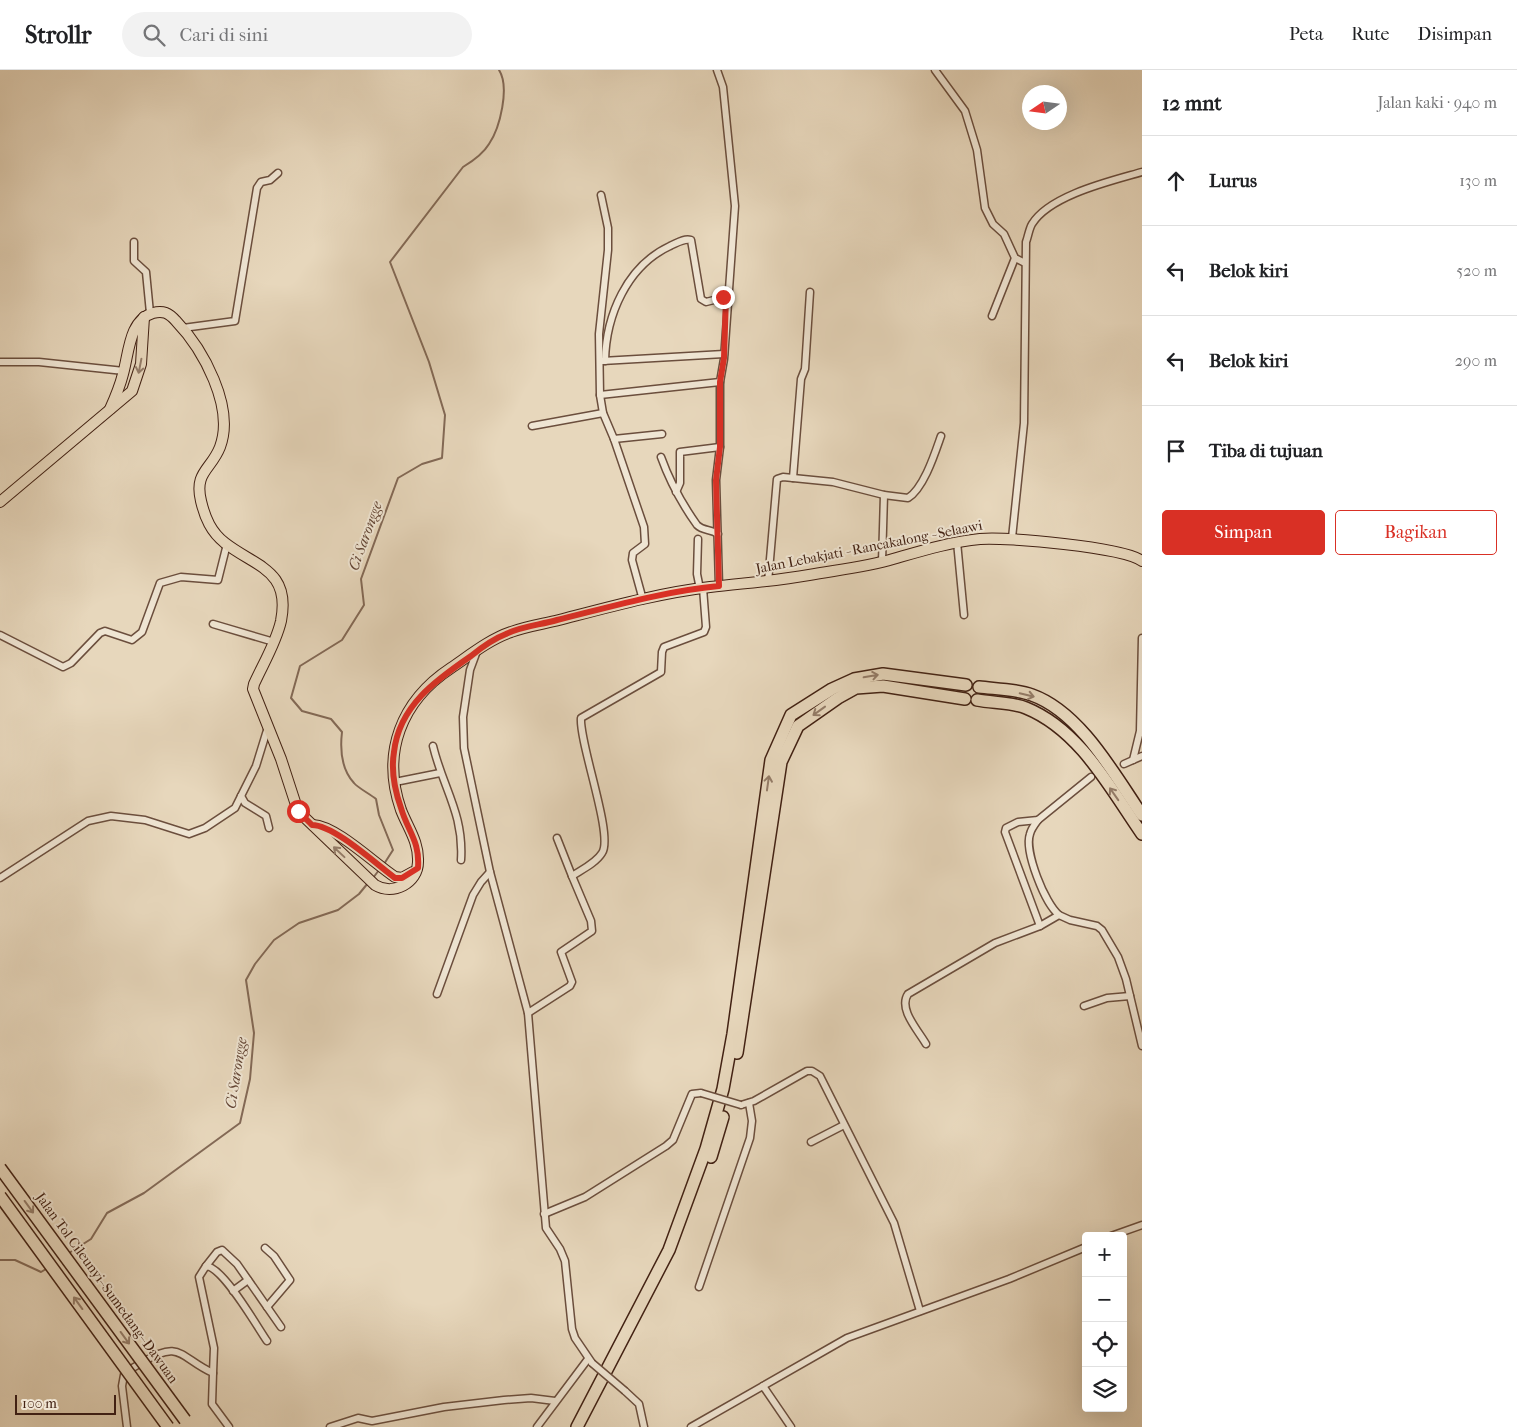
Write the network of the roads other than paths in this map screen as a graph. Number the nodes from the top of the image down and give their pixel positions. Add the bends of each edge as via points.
1 (717, 70) edge
2 (935, 70) edge
3 (1142, 172) edge
4 (278, 173) dead end
5 (601, 195) dead end
6 (134, 242) dead end
7 (1015, 258) junction
8 (1025, 263) junction
9 (810, 292) dead end
10 (726, 297) junction
11 (147, 315) junction
12 (992, 316) dead end
13 (183, 328) junction
14 (599, 334) junction
15 (605, 344) junction
16 (724, 354) junction
17 (603, 361) junction
18 (0, 362) edge
19 (124, 371) junction
20 (720, 382) junction
21 (600, 395) junction
22 (110, 409) junction
23 (603, 413) junction
24 (532, 426) dead end
25 (662, 434) dead end
26 (941, 436) dead end
27 (614, 439) junction
28 (720, 447) junction
29 (661, 457) dead end
30 (793, 478) junction
31 (676, 492) junction
32 (884, 495) junction
33 (0, 502) edge
34 (718, 534) junction
35 (1012, 538) junction
36 (698, 539) dead end
37 (957, 542) junction
38 (227, 544) junction
39 (1141, 559) edge
40 (882, 562) junction
41 (768, 582) junction
42 (719, 586) junction
43 (701, 588) junction
44 (642, 600) junction
45 (964, 616) dead end
46 (213, 624) dead end
47 (0, 635) edge
48 (1142, 638) edge
49 (274, 642) junction
50 (477, 651) junction
51 (966, 686) dead end
52 (979, 687) dead end
53 (965, 699) dead end
54 (977, 700) dead end
55 (268, 726) junction
56 (433, 746) dead end
57 (1142, 756) edge
58 (1133, 760) junction
59 (1124, 764) dead end
60 (440, 773) junction
61 (1091, 777) dead end
62 (395, 782) junction
63 (241, 796) junction
64 (1142, 815) edge
65 (1038, 820) junction
66 (312, 825) junction
67 (268, 828) dead end
68 (1142, 834) edge
69 (558, 838) dead end
70 (461, 860) dead end
71 (418, 868) junction
72 (490, 872) junction
73 (572, 876) junction
74 (0, 878) edge
75 (1058, 915) junction
76 (1040, 926) junction
77 (437, 994) dead end
78 (1130, 996) junction
79 (1084, 1006) dead end
80 (528, 1013) junction
81 (926, 1044) dead end
82 (1142, 1046) edge
83 (749, 1103) junction
84 (844, 1126) junction
85 (811, 1142) dead end
86 (0, 1168) edge
87 (0, 1196) edge
88 (544, 1214) junction
89 (1142, 1225) edge
90 (1122, 1232) edge
91 (265, 1248) dead end
92 (1082, 1249) edge
93 (206, 1266) junction
94 (248, 1280) junction
95 (699, 1287) dead end
96 (233, 1291) junction
97 (267, 1307) junction
98 (920, 1311) junction
99 (281, 1327) dead end
100 (267, 1341) dead end
101 (590, 1360) junction
102 (213, 1373) junction
103 (763, 1386) junction
104 (555, 1401) junction
105 (188, 1423) edge
106 (127, 1427) edge
107 (168, 1427) edge
108 (229, 1427) edge
109 (330, 1427) edge
110 (537, 1427) edge
111 (577, 1427) edge
112 (584, 1427) edge
113 (644, 1427) edge
114 (691, 1427) edge
115 (791, 1427) edge

1 - 10 street via 722,88 735,206
2 - 7 street via 964,111 979,158 985,208 1004,234
3 - 8 street via 1089,188 1050,208 1032,224 1026,242
4 - 13 street via 261,182 257,188 235,320
5 - 14 street via 608,228 608,250
6 - 11 street via 134,261 146,272
7 - 8 street
7 - 12 street
8 - 35 street via 1024,423
9 - 30 street via 806,369 801,379
10 - 15 street via 706,302 701,299 693,243 689,239 683,240 654,254 642,265 619,298
10 - 16 street
11 - 13 main road via 163,311
11 - 19 main road via 134,329
11 -> 22 main road via 137,379 125,398
13 - 38 main road via 208,368 222,410 222,439 201,475 199,491 206,521
14 - 15 street
14 - 17 street
15 - 17 street
16 - 17 street
16 - 20 street
17 - 21 street
18 - 19 street via 40,362
19 - 22 main road
20 - 21 street
20 - 28 street
21 - 23 street
22 - 33 main road
23 - 24 street
23 - 27 street
25 - 27 street
26 - 32 street via 933,461 911,496
27 - 44 street via 644,527 645,544 633,553 632,560
28 - 31 street via 680,452 680,482
28 - 34 street via 716,480
29 - 31 street
30 - 32 street via 833,482
30 - 41 street via 776,480
31 - 34 street via 697,525
32 - 40 street
34 - 42 street
35 - 37 main road, Jalan Lebakjati - Rancakalong - Selaawi
35 - 39 main road, Jalan Lebakjati - Rancakalong - Selaawi
36 - 43 street via 697,574
37 - 40 main road, Jalan Lebakjati - Rancakalong - Selaawi
37 - 45 street
38 - 47 street via 218,580 181,577 160,583 142,632 132,640 105,631 71,663 62,666
38 - 49 main road via 261,565 276,580 282,607
40 - 41 main road, Jalan Lebakjati - Rancakalong - Selaawi
41 - 42 main road, Jalan Lebakjati - Rancakalong - Selaawi
42 - 43 main road, Jalan Lebakjati - Rancakalong - Selaawi
43 - 44 main road, Jalan Lebakjati - Rancakalong - Selaawi
43 - 73 street via 704,632 664,647 661,672 581,718 598,796 604,848 598,857
44 - 50 main road, Jalan Lebakjati - Rancakalong - Selaawi via 515,630
46 - 49 street
48 - 58 street via 1140,731
49 - 55 main road via 254,684 255,695
50 - 62 main road, Jalan Lebakjati - Rancakalong - Selaawi via 438,679 405,716 395,745
50 - 72 street via 470,670 463,717 464,748
111 -> 51 highway via 669,1250 706,1150 723,1089 733,1034 771,760 791,715 854,679 883,674
52 -> 64 highway via 1032,694 1061,711 1085,735
53 -> 112 highway via 883,686 856,688 798,726 781,762 741,1035 717,1139 679,1245
68 -> 54 highway via 1074,740 1051,720 1024,708
55 - 63 street via 256,766
55 - 66 main road via 298,811
56 - 60 street
57 - 58 street
58 - 59 street
60 - 62 street
60 - 70 street via 454,802 460,827
61 - 65 street
62 - 71 main road, Jalan Lebakjati - Rancakalong - Selaawi via 401,808 417,844
63 - 67 street via 245,803 266,816
63 - 74 street via 230,813 189,834 145,820 111,816 88,821
65 - 75 street via 1030,834 1030,853 1051,907
65 - 76 street via 1018,822 1006,828 1005,832
66 - 71 main road via 328,830 395,878 402,878
71 -> 66 main road via 400,888 387,890 370,880
69 - 73 street
72 - 77 street via 474,895
72 - 80 street
73 - 80 street via 592,931 561,952 572,982 570,986
75 - 76 street
75 - 78 street via 1100,928 1118,957
76 - 81 street via 995,943 908,994 905,1008
78 - 79 street via 1107,998
78 - 82 street
80 - 88 street
83 - 84 street via 812,1071 820,1076
83 - 88 street, bridge via 692,1094 673,1140 666,1146 585,1197
83 - 95 street via 750,1138
84 - 85 street
84 - 98 street via 894,1223
86 -> 105 highway, Jalan Tol Cileunyi–Sumedang–Dawuan, bridge
107 -> 87 highway, bridge
88 - 101 street via 547,1232 565,1260 572,1329
89 - 90 street
91 - 97 street via 290,1280
92 - 98 street
93 - 94 street via 222,1250
93 - 96 street via 214,1268
93 - 102 street via 199,1277 214,1348
94 - 96 street
94 - 97 street
96 - 100 street
97 - 99 street
98 - 103 street via 847,1338
101 - 104 street
101 - 113 street, bridge via 639,1404
102 - 106 street via 170,1350 154,1355 126,1372 122,1386
102 - 108 street via 212,1404
103 - 114 street
103 - 115 street
104 - 109 street via 530,1398 504,1400 444,1407 372,1421 358,1418
104 - 110 street

